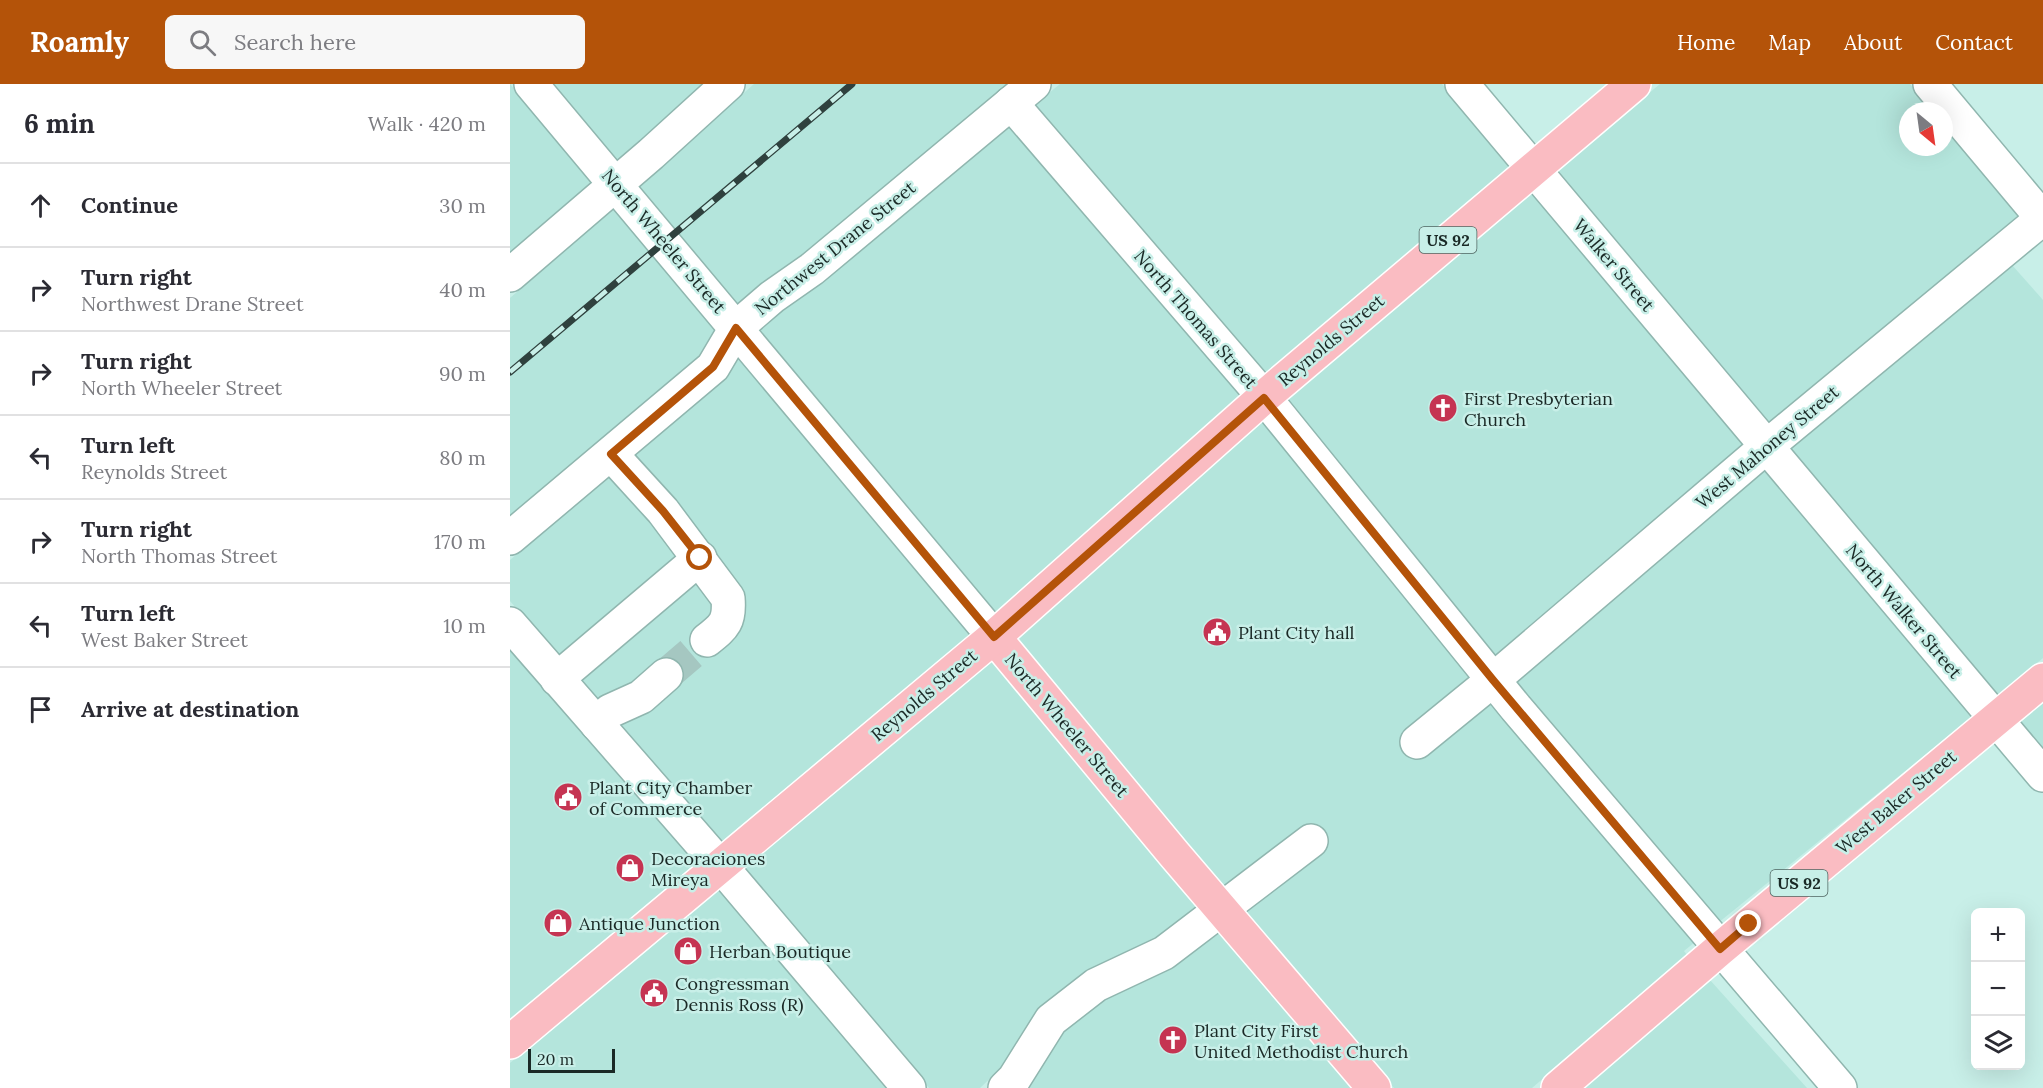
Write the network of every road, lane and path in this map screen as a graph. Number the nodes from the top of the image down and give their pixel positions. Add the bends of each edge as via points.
1 (531, 84) edge
2 (728, 84) edge
3 (1462, 84) edge
4 (1634, 84) edge
5 (1930, 84) edge
6 (1023, 94) edge
7 (1533, 168) junction
8 (616, 183) junction
9 (2043, 218) edge
10 (510, 275) edge
11 (736, 328) junction
12 (1264, 398) junction
13 (1766, 447) junction
14 (611, 454) junction
15 (510, 538) edge
16 (700, 558) junction
17 (510, 624) edge
18 (994, 637) junction
19 (707, 640) tunnel mouth
20 (666, 675) tunnel mouth
21 (557, 679) junction
22 (1493, 680) junction
23 (2043, 680) edge
24 (1996, 719) junction
25 (597, 724) junction
26 (1417, 742) dead end
27 (2043, 775) edge
28 (1311, 841) dead end
29 (720, 865) junction
30 (1222, 910) junction
31 (1720, 949) junction
32 (510, 1041) edge
33 (909, 1088) edge
34 (1005, 1088) edge
35 (1374, 1088) edge
36 (1558, 1088) edge
37 (1840, 1088) edge

1 - 8 street, North Wheeler Street
2 - 8 street
3 - 7 street, Walker Street
4 - 7 main road, Reynolds Street / US 92
5 - 9 street
6 - 11 street, Northwest Drane Street
6 - 12 street, North Thomas Street
7 - 12 main road, Reynolds Street / US 92
7 - 13 street, Walker Street
8 - 10 street
8 - 11 street, North Wheeler Street
9 - 13 street, West Mahoney Street
11 - 14 street, Northwest Drane Street via 713,367
11 - 18 street, North Wheeler Street
12 - 18 main road, Reynolds Street / US 92
12 - 22 street, North Thomas Street
13 - 22 street, West Mahoney Street
13 - 24 street, North Walker Street
14 - 15 street, Northwest Drane Street
14 - 16 street
16 - 19 street via 729,605 722,628
16 - 21 street
17 - 21 street
18 - 29 main road, Reynolds Street / US 92
18 - 30 main road, North Wheeler Street
20 - 25 street via 641,697 610,711
21 - 25 street
22 - 26 street, West Mahoney Street
22 - 31 street, North Thomas Street
23 - 24 main road, West Baker Street / US 92
24 - 27 street, North Walker Street
24 - 31 main road, West Baker Street / US 92
25 - 29 street
28 - 30 street
29 - 32 main road, Reynolds Street / US 92
29 - 33 street
30 - 34 street via 1164,953 1096,985 1051,1020
30 - 35 main road, North Wheeler Street
31 - 36 main road, West Baker Street / US 92
31 - 37 street, North Thomas Street

